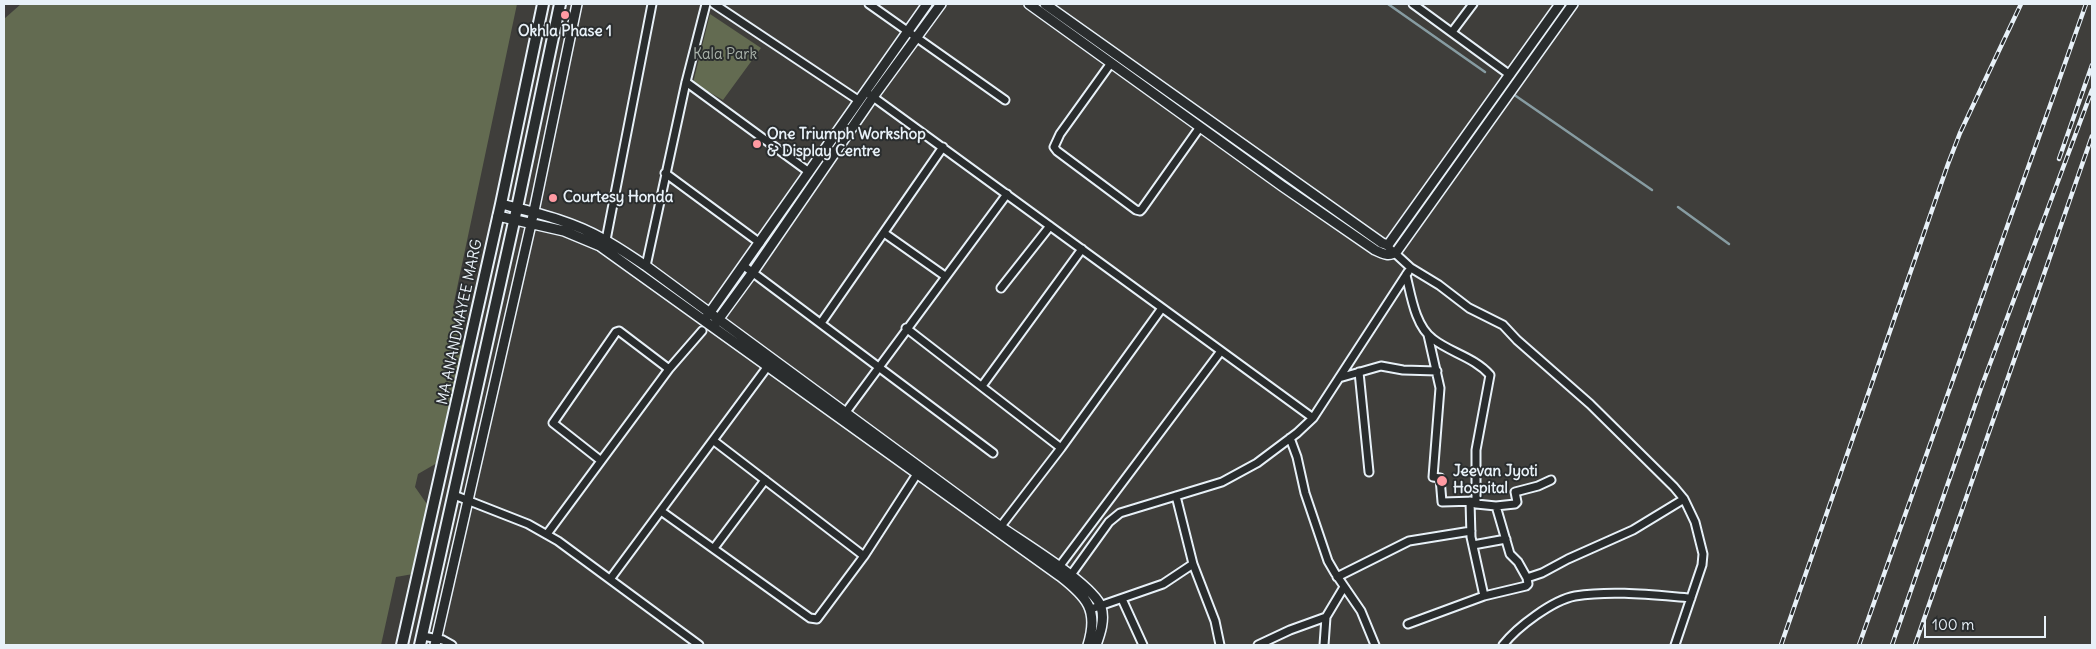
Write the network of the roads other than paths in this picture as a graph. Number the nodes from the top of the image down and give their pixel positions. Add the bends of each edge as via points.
1 (543, 4) edge
2 (560, 4) edge
3 (577, 4) edge
4 (652, 4) edge
5 (706, 4) edge
6 (714, 4) edge
7 (869, 4) edge
8 (927, 4) edge
9 (941, 4) edge
10 (1030, 4) edge
11 (1045, 4) edge
12 (1413, 4) edge
13 (1472, 4) edge
14 (1560, 4) edge
15 (1574, 4) edge
16 (908, 32) junction
17 (1452, 32) junction
18 (916, 38) junction
19 (1111, 63) junction
20 (1510, 75) junction
21 (686, 82) junction
22 (865, 90) junction
23 (873, 97) junction
24 (858, 100) junction
25 (1005, 100) dead end
26 (1200, 127) junction
27 (943, 146) junction
28 (809, 172) junction
29 (665, 173) junction
30 (1007, 194) junction
31 (501, 204) junction
32 (518, 208) junction
33 (534, 211) junction
34 (498, 216) junction
35 (515, 220) junction
36 (531, 223) junction
37 (1050, 226) junction
38 (884, 233) junction
39 (606, 240) junction
40 (760, 243) junction
41 (1385, 244) junction
42 (1082, 249) junction
43 (1395, 253) junction
44 (646, 266) junction
45 (744, 266) junction
46 (1411, 268) junction
47 (753, 272) junction
48 (1406, 275) junction
49 (945, 276) junction
50 (1001, 288) dead end
51 (1162, 308) junction
52 (707, 317) junction
53 (716, 323) junction
54 (821, 323) junction
55 (906, 328) junction
56 (702, 331) junction
57 (1428, 335) junction
58 (1221, 351) junction
59 (768, 366) junction
60 (878, 366) junction
61 (670, 369) junction
62 (1437, 371) junction
63 (1359, 372) junction
64 (1339, 378) junction
65 (982, 386) junction
66 (843, 416) junction
67 (1313, 418) junction
68 (1290, 438) junction
69 (714, 441) junction
70 (1061, 448) junction
71 (993, 453) dead end
72 (600, 460) junction
73 (1369, 472) dead end
74 (917, 474) junction
75 (765, 480) junction
76 (1551, 480) dead end
77 (454, 495) junction
78 (1176, 496) junction
79 (1684, 499) junction
80 (469, 500) junction
81 (1473, 501) junction
82 (1496, 506) junction
83 (661, 511) junction
84 (999, 530) junction
85 (1471, 531) junction
86 (547, 534) junction
87 (1506, 539) junction
88 (1473, 545) junction
89 (714, 548) junction
90 (864, 556) junction
91 (1193, 564) junction
92 (1059, 567) junction
93 (1337, 577) junction
94 (611, 578) junction
95 (1527, 578) junction
96 (1069, 579) junction
97 (1344, 587) junction
98 (1484, 596) junction
99 (1691, 598) junction
100 (1122, 599) junction
101 (1101, 607) junction
102 (1091, 609) junction
103 (1326, 617) junction
104 (1408, 624) dead end
105 (421, 641) edge
106 (436, 642) edge
107 (402, 645) edge
108 (452, 645) edge
109 (699, 645) edge
110 (1088, 645) edge
111 (1096, 645) edge
112 (1143, 645) edge
113 (1220, 645) edge
114 (1258, 645) edge
115 (1324, 645) edge
116 (1375, 645) edge
117 (1503, 645) edge
118 (1675, 645) edge

1 - 31 main road, MA ANANDMAYEE MARG
2 - 32 main road, MA ANANDMAYEE MARG
3 - 33 street
4 - 39 street
5 - 21 street
6 - 24 street
7 - 16 street
8 - 16 street
9 - 18 street
10 - 19 street
11 - 41 street
12 - 17 street
13 - 17 street
14 - 20 street
15 - 43 street
16 - 18 street
16 - 22 street
17 - 20 street
18 - 23 street
18 - 25 street
19 - 26 street
19 - 26 street via 1054,147 1136,210 1142,209
20 - 41 street via 1390,243
21 - 28 street
21 - 29 street
22 - 23 street
22 - 24 street
23 - 27 street
23 - 47 street
24 - 28 street
26 - 43 street via 1375,250 1388,255
27 - 30 street
27 - 38 street
28 - 40 street
29 - 40 street
29 - 44 street
30 - 37 street
30 - 49 street
31 - 32 street
31 - 34 main road, MA ANANDMAYEE MARG
32 - 33 street
32 - 35 main road, MA ANANDMAYEE MARG
33 - 36 street
33 - 39 street
34 - 35 street
34 - 107 main road, MA ANANDMAYEE MARG
35 - 36 street
35 - 77 main road, MA ANANDMAYEE MARG
36 - 52 street via 564,231 600,246
36 - 80 street
37 - 42 street
37 - 50 street
38 - 49 street
38 - 54 street
39 - 44 street
40 - 45 street
41 - 43 street
42 - 51 street
42 - 65 street
43 - 46 street
44 - 52 street
45 - 47 street
45 - 52 street
46 - 48 street
46 - 79 street via 1439,284 1472,310 1504,325 1590,404
47 - 53 street
47 - 54 street
48 - 57 street via 1414,307
48 - 64 street
49 - 55 street
51 - 58 street
51 - 70 street
52 - 53 street
52 - 56 street
53 - 56 street
53 - 59 street
53 - 66 street
54 - 60 street
55 - 60 street
55 - 65 street
56 - 61 street
57 - 62 street
57 - 81 street via 1464,355 1490,375 1476,450
58 - 67 street
58 - 92 street
59 - 66 street
59 - 69 street
60 - 66 street
60 - 71 street
61 - 72 street
61 - 72 street via 619,331 616,332 553,423
62 - 63 street via 1381,366
62 - 81 street via 1440,388 1433,477 1440,478 1441,501
63 - 64 street
63 - 73 street
64 - 67 street
65 - 70 street
66 - 74 street
66 - 84 street
67 - 68 street
68 - 78 street via 1257,463 1222,482
68 - 93 street via 1309,505 1328,561
69 - 75 street
69 - 83 street
70 - 84 street
72 - 86 street
74 - 84 street
74 - 90 street
75 - 89 street
75 - 90 street
76 - 82 street via 1514,492 1515,504
77 - 80 street
77 - 105 main road, MA ANANDMAYEE MARG
78 - 91 street
78 - 96 street via 1114,517
79 - 95 street via 1633,530
79 - 99 street via 1695,522 1703,554
80 - 86 street
80 - 106 street
81 - 82 street via 1478,505
81 - 85 street
82 - 87 street
83 - 89 street
83 - 94 street
84 - 92 street
84 - 96 street
85 - 88 street
85 - 93 street via 1409,541
86 - 94 street
87 - 88 street
87 - 95 street via 1511,556
88 - 98 street
89 - 90 street via 814,619 820,617
91 - 100 street via 1163,584
91 - 113 street via 1215,621
92 - 96 street
93 - 97 street
94 - 109 street
95 - 98 street via 1526,586
96 - 101 street via 1086,588
96 - 102 street
97 - 103 street
97 - 116 street via 1361,610
98 - 104 street
99 - 117 street via 1646,594 1576,596 1538,614
99 - 118 street
100 - 101 street
100 - 112 street
101 - 102 street
101 - 111 street via 1102,629
102 - 110 street
103 - 114 street
103 - 115 street
105 - 106 street
106 - 108 street

